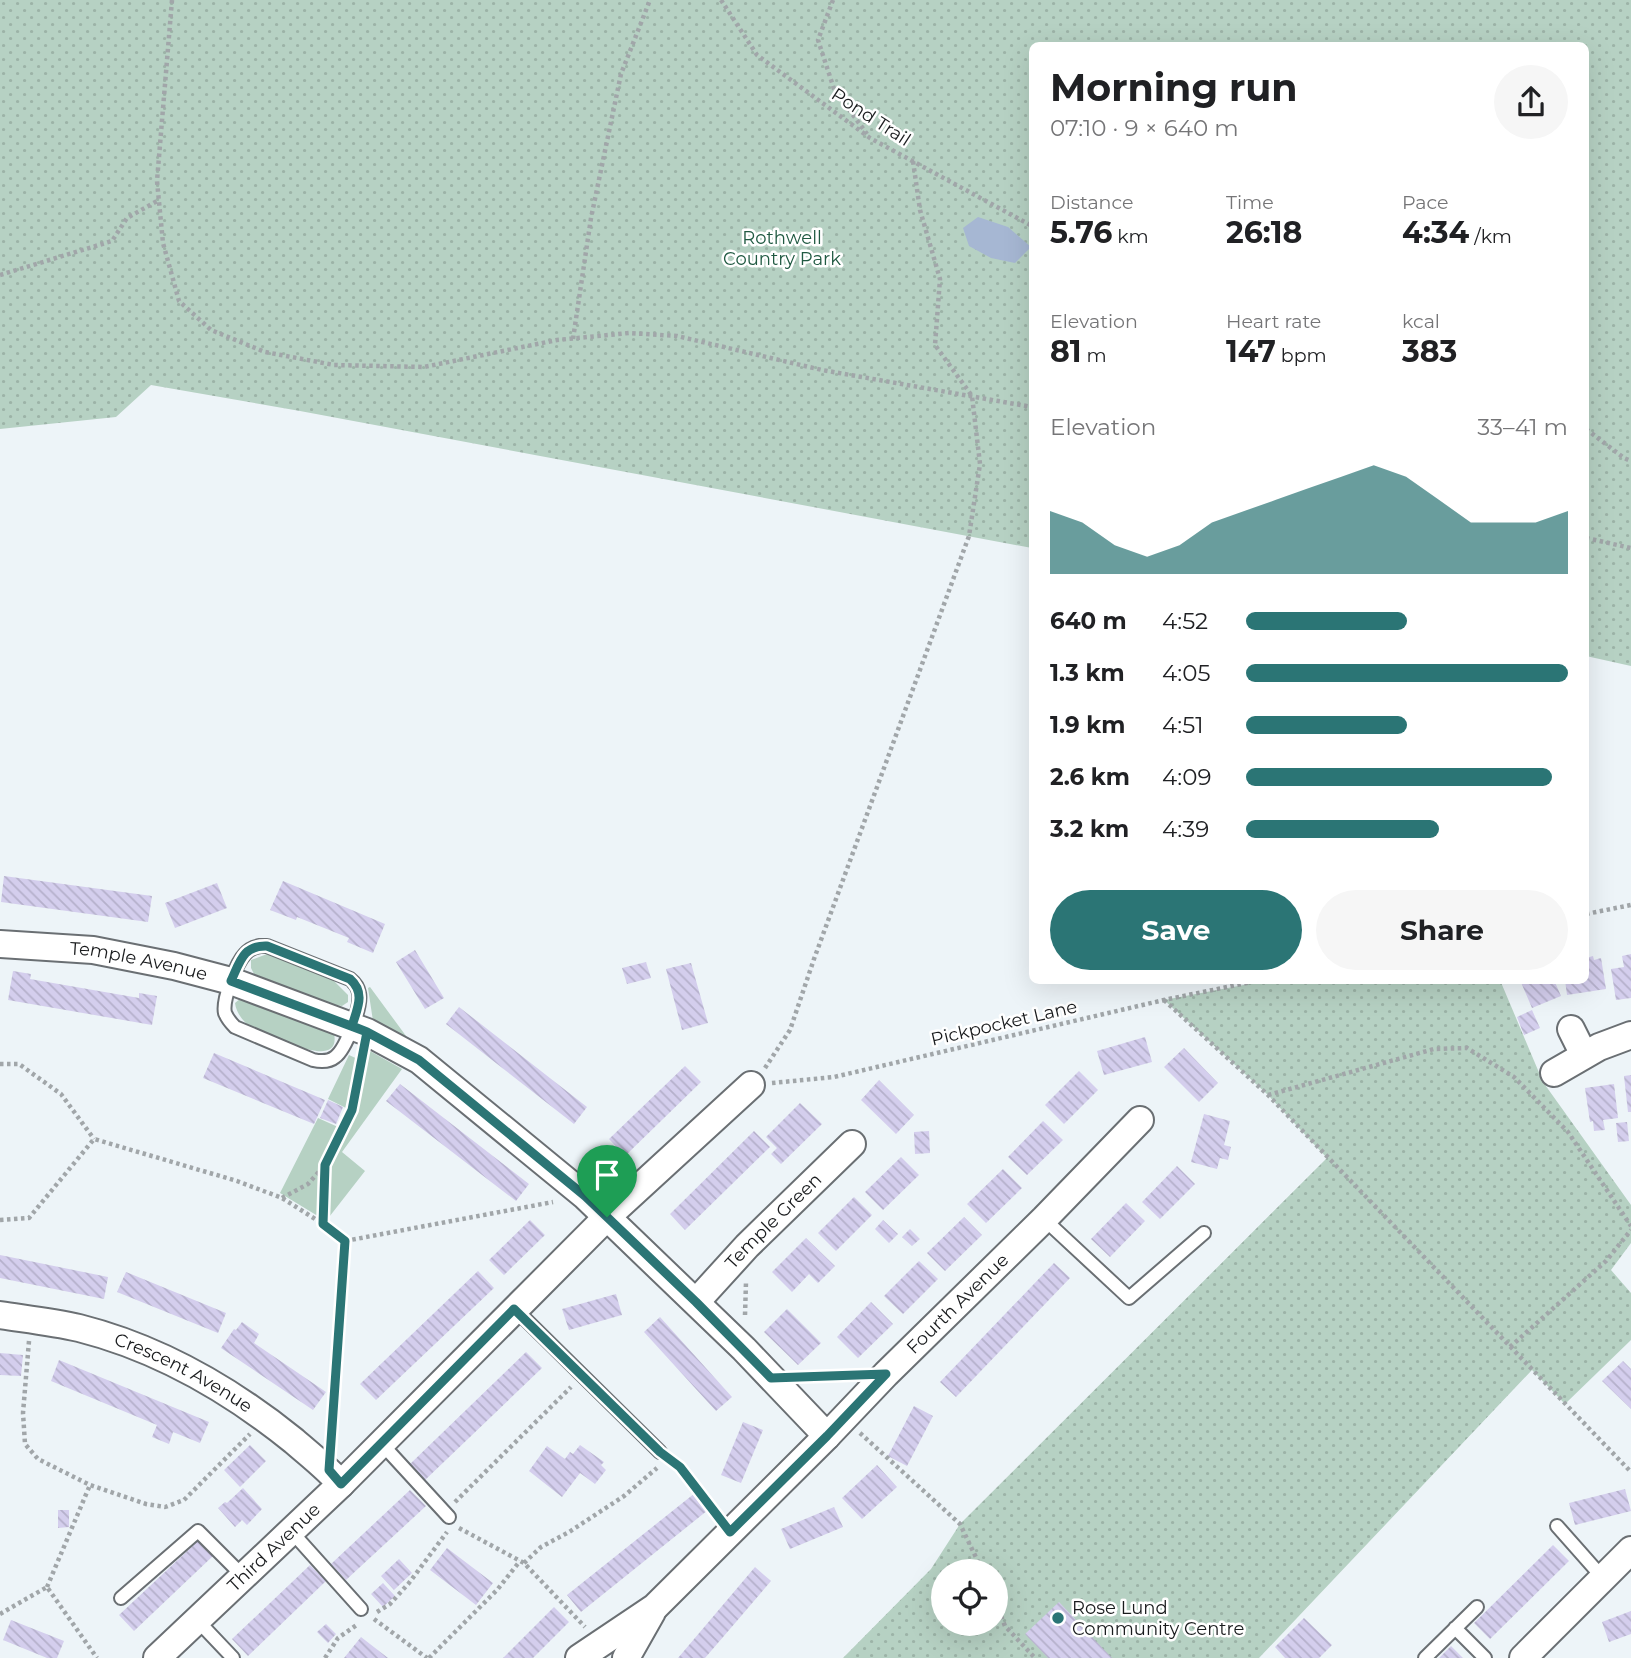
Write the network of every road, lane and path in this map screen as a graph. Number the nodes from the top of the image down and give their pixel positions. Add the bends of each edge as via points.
1 (172, 0) edge
2 (650, 0) edge
3 (721, 0) edge
4 (833, 0) edge
5 (870, 138) junction
6 (913, 161) junction
7 (159, 200) junction
8 (1029, 224) edge
9 (0, 275) edge
10 (573, 338) junction
11 (972, 396) junction
12 (1029, 406) edge
13 (1589, 431) edge
14 (1631, 461) edge
15 (1589, 539) edge
16 (1631, 548) edge
17 (1631, 905) edge
18 (1589, 913) edge
19 (0, 944) edge
20 (231, 981) junction
21 (1242, 984) edge
22 (1164, 1000) junction
23 (360, 1029) junction
24 (1571, 1029) dead end
25 (1631, 1035) edge
26 (1584, 1055) junction
27 (0, 1064) edge
28 (1554, 1073) dead end
29 (751, 1085) junction
30 (1268, 1095) junction
31 (1140, 1121) dead end
32 (94, 1139) junction
33 (852, 1144) dead end
34 (325, 1165) junction
35 (585, 1196) junction
36 (282, 1198) junction
37 (607, 1217) junction
38 (1044, 1219) junction
39 (0, 1220) edge
40 (323, 1224) junction
41 (1631, 1228) edge
42 (1204, 1233) dead end
43 (345, 1241) junction
44 (747, 1246) junction
45 (696, 1302) junction
46 (514, 1309) junction
47 (0, 1315) edge
48 (30, 1319) junction
49 (1510, 1347) junction
50 (744, 1349) junction
51 (886, 1374) junction
52 (582, 1376) junction
53 (771, 1378) junction
54 (266, 1418) junction
55 (835, 1427) junction
56 (381, 1443) junction
57 (664, 1455) junction
58 (1631, 1472) edge
59 (335, 1477) junction
60 (90, 1485) junction
61 (447, 1515) joint
62 (1557, 1526) dead end
63 (291, 1531) junction
64 (730, 1532) junction
65 (1631, 1550) edge
66 (977, 1559) edge
67 (522, 1562) junction
68 (243, 1576) junction
69 (1603, 1578) junction
70 (47, 1587) junction
71 (121, 1598) dead end
72 (1477, 1606) dead end
73 (655, 1607) junction
74 (366, 1613) junction
75 (0, 1614) edge
76 (197, 1620) junction
77 (1455, 1628) junction
78 (1008, 1629) edge
79 (590, 1651) edge
80 (97, 1658) edge
81 (156, 1658) edge
82 (233, 1658) edge
83 (325, 1658) edge
84 (428, 1658) edge
85 (626, 1658) edge
86 (1035, 1658) edge
87 (1425, 1658) edge
88 (1485, 1658) edge
89 (1523, 1658) edge

1 - 7 path
2 - 10 path via 621,75 591,218
3 - 5 path, Pond Trail via 757,55
4 - 5 path via 818,40 834,89
5 - 6 path, Pond Trail
6 - 8 path, Pond Trail
6 - 11 path via 920,210 940,279 935,345
7 - 9 path via 127,218 112,241
7 - 10 path via 163,243 179,301 211,330 265,352 334,365 424,367
10 - 11 path via 629,333 677,336 822,370
11 - 12 path
11 - 29 path via 979,464 969,536 790,1030
13 - 14 path
15 - 16 path
17 - 18 path
19 - 20 street, Temple Avenue via 93,950
20 - 23 street, Temple Avenue
20 - 23 lane via 224,1004 235,1027 313,1060 334,1058
20 - 23 lane via 247,951 267,946 356,984
21 - 22 path, Pickpocket Lane
22 - 29 path, Pickpocket Lane via 834,1077
22 - 30 path
23 - 34 path via 352,1110
23 - 35 street, Temple Avenue via 419,1060
24 - 26 street
25 - 26 street
26 - 28 street
27 - 32 path via 19,1064 61,1094
29 - 37 street, Third Avenue
30 - 41 path via 1434,1049 1467,1048 1514,1077 1568,1132
30 - 49 path
31 - 38 street, Fourth Avenue
32 - 36 path
32 - 39 path via 29,1218
33 - 44 street, Temple Green
34 - 36 path via 308,1184
34 - 40 path
35 - 37 street, Temple Avenue
35 - 43 path
36 - 40 path
37 - 45 street, Temple Avenue
37 - 46 street, Third Avenue
38 - 42 lane via 1129,1298
38 - 51 street, Fourth Avenue
40 - 43 path
41 - 49 path via 1606,1261
43 - 59 path
44 - 45 street, Temple Green
44 - 50 path
45 - 50 street, Temple Avenue
46 - 52 lane
46 - 56 street, Third Avenue
47 - 48 street, Crescent Avenue
48 - 54 street, Crescent Avenue via 79,1328 134,1346 201,1376
48 - 60 path via 25,1444 38,1460
49 - 58 path
50 - 53 street, Temple Avenue
51 - 53 path
51 - 55 street, Fourth Avenue
52 - 57 lane
52 - 61 path
53 - 55 street, Temple Avenue
54 - 59 street, Crescent Avenue
54 - 60 path via 184,1500 165,1507 146,1504
55 - 64 street, Fourth Avenue
55 - 66 path via 960,1524
56 - 59 street, Third Avenue
56 - 61 lane
57 - 64 path via 680,1467
57 - 67 path via 624,1496
59 - 63 street, Third Avenue
60 - 70 path
62 - 69 lane
63 - 68 street, Third Avenue
63 - 74 lane
64 - 73 street, Fourth Avenue
65 - 69 street
67 - 74 path via 453,1525 390,1604
67 - 79 path
67 - 84 path
68 - 71 lane via 198,1531
68 - 76 street, Third Avenue
69 - 89 street
70 - 75 path
70 - 80 path
72 - 77 lane
73 - 79 street, Fourth Avenue
73 - 85 street, Fourth Avenue
74 - 83 path via 338,1637
74 - 84 path
76 - 81 street, Third Avenue
76 - 82 lane
77 - 87 lane
77 - 88 lane
78 - 86 path

